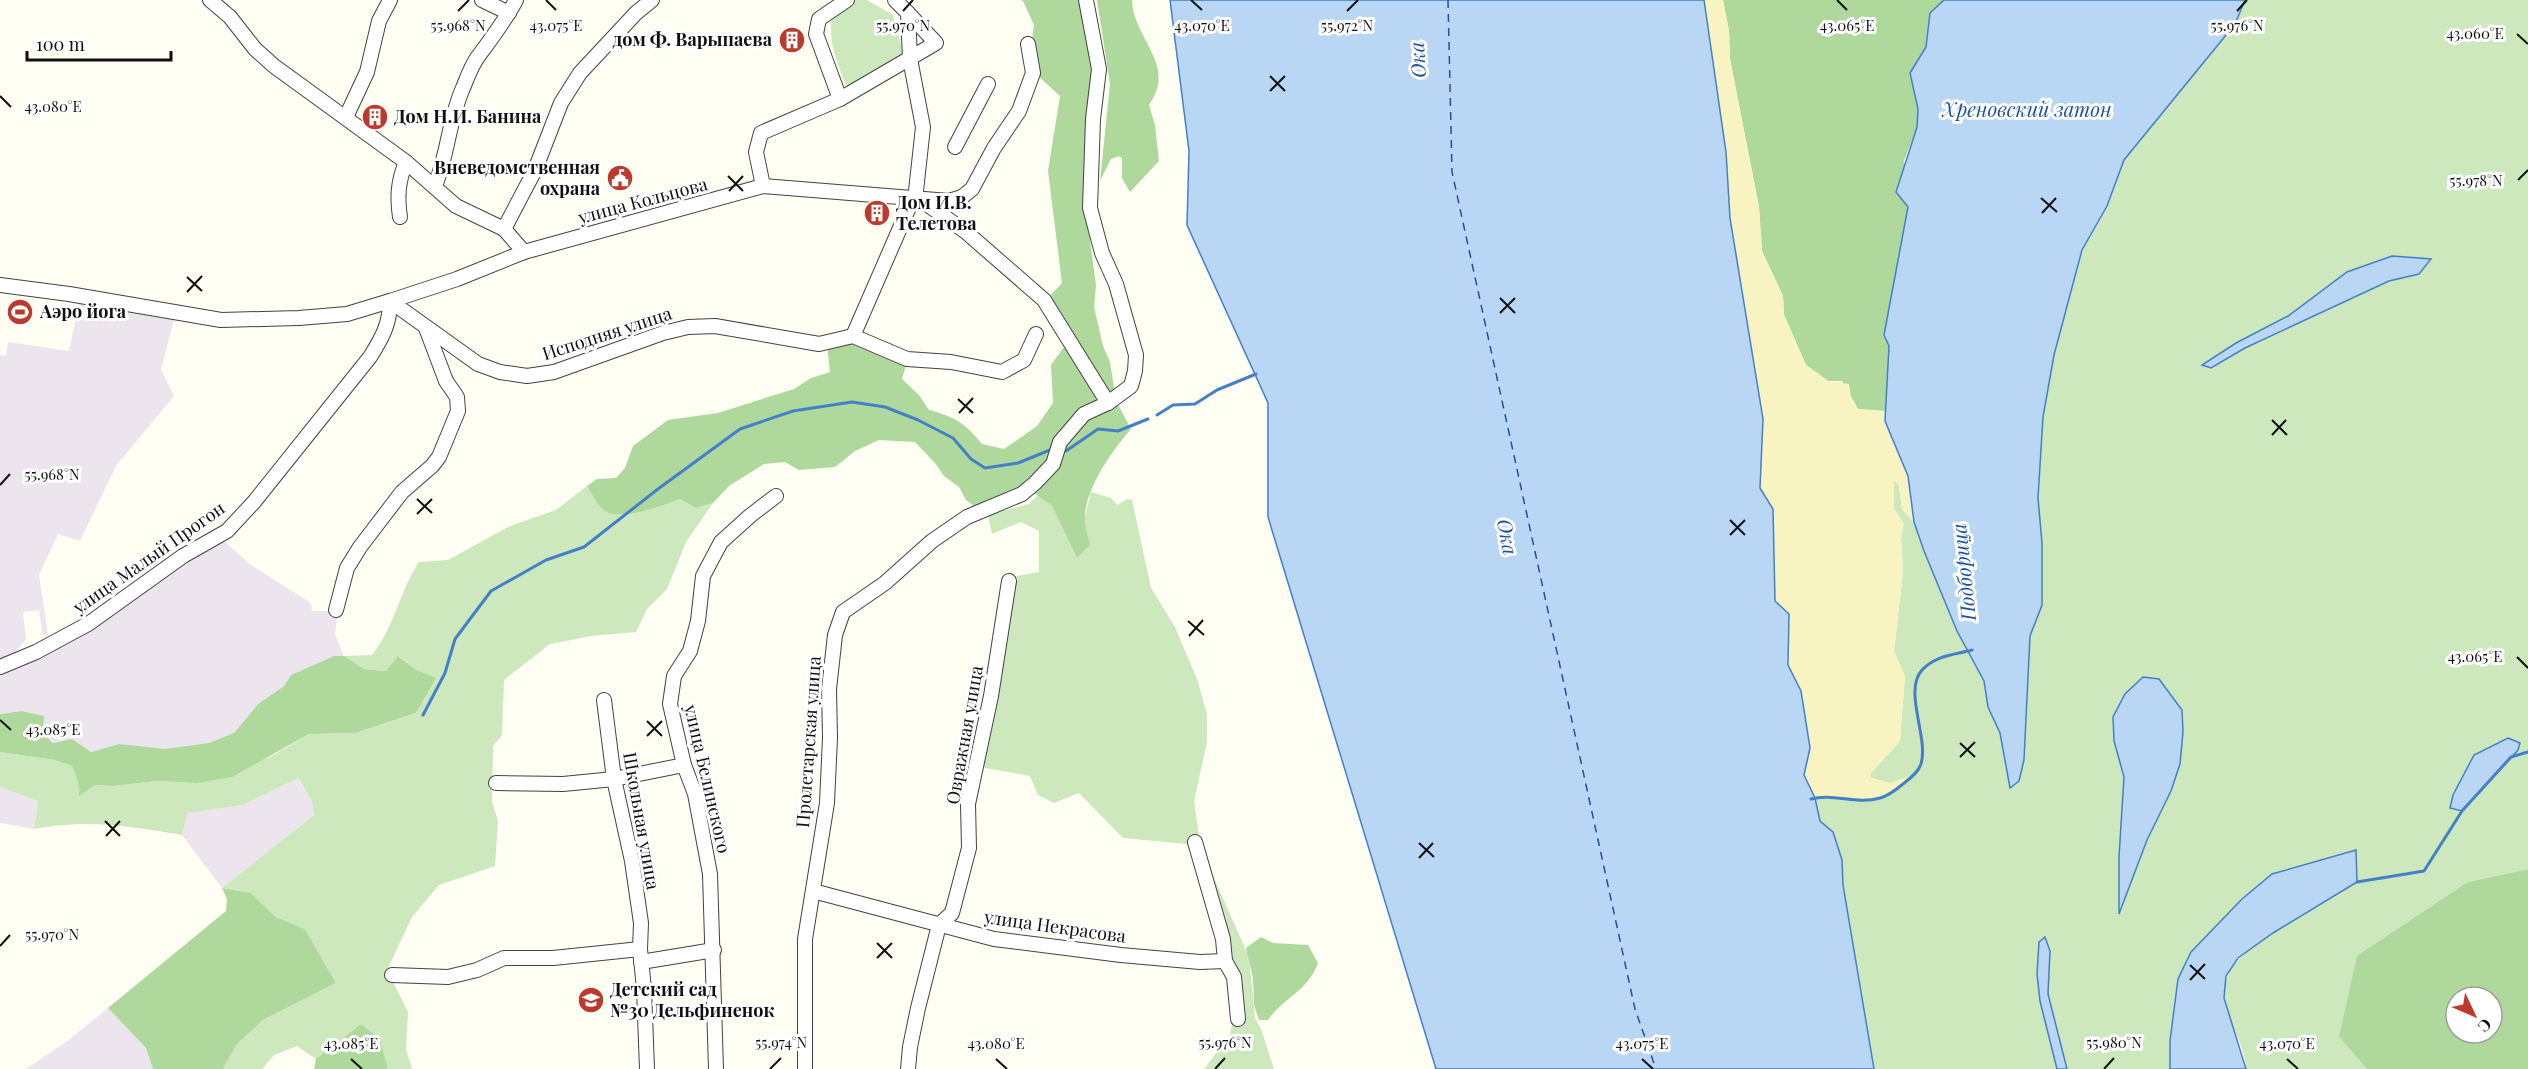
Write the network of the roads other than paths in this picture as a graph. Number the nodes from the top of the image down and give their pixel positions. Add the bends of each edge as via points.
1 (210, 0) edge
2 (390, 0) edge
3 (482, 0) edge
4 (652, 0) edge
5 (847, 0) edge
6 (896, 0) edge
7 (1086, 0) edge
8 (513, 6) edge
9 (908, 13) junction
10 (1029, 44) dead end
11 (910, 59) junction
12 (988, 84) dead end
13 (840, 99) junction
14 (346, 117) junction
15 (955, 147) dead end
16 (406, 162) junction
17 (435, 186) junction
18 (763, 186) junction
19 (918, 200) junction
20 (400, 217) dead end
21 (504, 229) junction
22 (524, 252) junction
23 (0, 285) edge
24 (390, 302) junction
25 (426, 328) junction
26 (1036, 334) dead end
27 (853, 336) junction
28 (1108, 403) junction
29 (776, 496) dead end
30 (1009, 580) dead end
31 (336, 610) dead end
32 (0, 667) edge
33 (604, 700) dead end
34 (684, 765) junction
35 (614, 779) junction
36 (496, 783) dead end
37 (1195, 842) dead end
38 (813, 891) junction
39 (939, 925) junction
40 (714, 950) junction
41 (641, 955) junction
42 (1225, 961) junction
43 (392, 975) dead end
44 (1238, 1019) dead end
45 (647, 1069) edge
46 (716, 1069) edge
47 (805, 1069) edge
48 (909, 1069) edge

1 - 14 street via 274,66
2 - 14 street via 379,21 367,72
3 - 8 street
4 - 21 street via 580,73 567,93 535,170
5 - 13 street via 819,19 816,34
6 - 9 street
7 - 28 street, Пролетарская улица via 1099,69 1090,208 1136,355 1131,386
8 - 17 street via 476,60 462,91
9 - 11 street
9 - 11 street via 936,44
10 - 19 street, улица Кольцова via 1033,73 1019,111 972,189 949,201
11 - 13 street
11 - 19 street via 923,127
12 - 15 street
13 - 18 street via 761,134 756,152
14 - 16 street
16 - 17 street
16 - 20 street via 400,176
17 - 21 street via 456,206
18 - 19 street, улица Кольцова
18 - 22 street, улица Кольцова
19 - 27 street via 910,205
19 - 28 street, улица Кольцова via 966,232 1044,300
21 - 22 street
22 - 24 street, улица Кольцова
23 - 24 street, улица Кольцова via 221,320 347,314
24 - 25 street, Исподняя улица
24 - 32 street, улица Малый Прогон via 384,336 370,357 227,531 183,556 88,624
25 - 27 street, Исподняя улица via 478,364 527,376 554,372 688,327 715,326 819,344
25 - 31 street via 446,381 457,397 458,411 439,457 402,492 360,547 342,582
26 - 27 street via 1024,360 1002,372 907,359
28 - 38 street, Пролетарская улица via 1084,414 1060,442 1053,464 1022,494 967,517 843,612 835,635 829,689 826,803
29 - 34 street, улица Белинского via 722,542 704,576 698,621 690,651 674,676 670,704
30 - 39 street, Овражная улица via 991,696 968,804 969,848 952,912
33 - 35 street, Школьная улица
34 - 35 street
34 - 40 street, улица Белинского via 695,794 710,874
35 - 36 street via 563,784
35 - 41 street, Школьная улица via 638,902
37 - 42 street via 1223,939
38 - 39 street, улица Некрасова
38 - 47 street, Пролетарская улица via 805,939
39 - 42 street, улица Некрасова via 1005,940 1150,958
39 - 48 street, Овражная улица via 916,1018
40 - 41 street
40 - 46 street, улица Белинского
41 - 43 street via 504,958 448,977
41 - 45 street, Школьная улица
42 - 44 street via 1234,977

